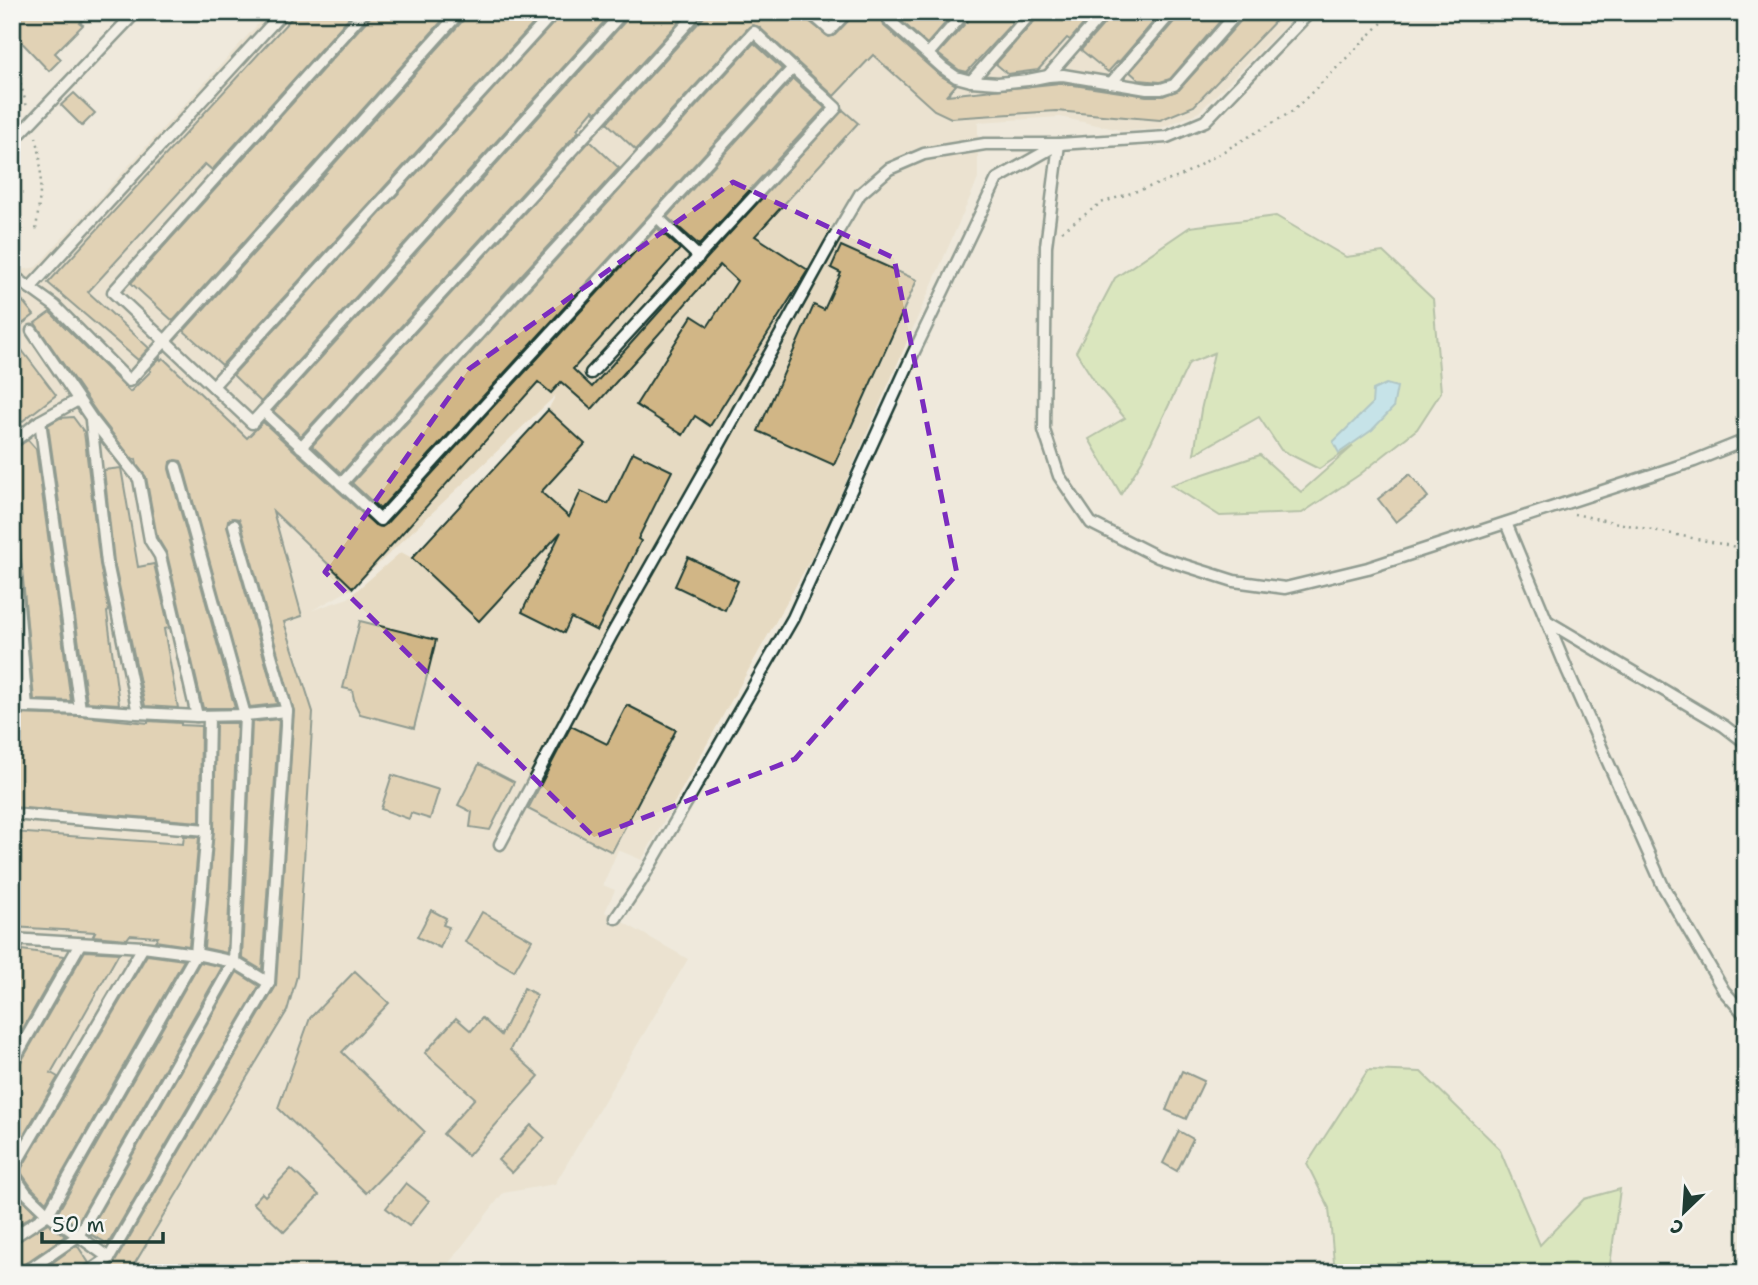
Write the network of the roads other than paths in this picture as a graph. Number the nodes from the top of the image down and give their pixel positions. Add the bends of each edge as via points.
1 (136, 12) edge
2 (283, 12) edge
3 (364, 12) edge
4 (460, 12) edge
5 (554, 12) edge
6 (623, 12) edge
7 (698, 12) edge
8 (810, 12) edge
9 (847, 12) edge
10 (896, 12) edge
11 (965, 12) edge
12 (1032, 12) edge
13 (1104, 12) edge
14 (1172, 12) edge
15 (1238, 12) edge
16 (1310, 12) edge
17 (928, 54) junction
18 (793, 68) junction
19 (1048, 76) junction
20 (971, 81) junction
21 (1111, 83) junction
22 (12, 142) edge
23 (1059, 144) junction
24 (657, 217) junction
25 (698, 257) junction
26 (12, 275) edge
27 (30, 288) junction
28 (32, 331) dead end
29 (165, 341) junction
30 (591, 373) dead end
31 (213, 386) junction
32 (78, 400) junction
33 (263, 411) junction
34 (90, 418) junction
35 (40, 421) junction
36 (1746, 440) edge
37 (12, 443) edge
38 (301, 447) junction
39 (176, 467) dead end
40 (341, 484) junction
41 (1506, 523) junction
42 (234, 525) dead end
43 (12, 546) edge
44 (15, 604) edge
45 (1547, 621) junction
46 (18, 656) edge
47 (12, 706) edge
48 (27, 707) junction
49 (79, 709) junction
50 (288, 711) junction
51 (138, 713) junction
52 (245, 715) junction
53 (197, 716) junction
54 (209, 716) junction
55 (1746, 743) edge
56 (12, 814) edge
57 (207, 830) junction
58 (500, 844) dead end
59 (616, 918) dead end
60 (16, 939) edge
61 (80, 944) junction
62 (143, 947) junction
63 (12, 954) edge
64 (196, 954) junction
65 (234, 962) junction
66 (269, 983) junction
67 (1746, 1016) edge
68 (12, 1063) edge
69 (12, 1172) edge
70 (48, 1214) junction
71 (78, 1236) junction
72 (12, 1238) edge
73 (109, 1258) junction
74 (24, 1273) edge
75 (87, 1273) edge

1 - 22 lane
2 - 27 lane
3 - 29 lane via 113,292
4 - 29 lane
5 - 31 lane
6 - 33 lane
7 - 38 lane
8 - 9 lane via 830,30
10 - 17 lane via 889,20
11 - 17 lane
12 - 20 lane
13 - 19 lane
14 - 21 lane
15 - 21 lane via 1174,85 1147,89
16 - 23 lane via 1205,121 1167,137
17 - 20 lane via 956,77
18 - 24 lane
18 - 25 lane via 836,108
18 - 40 lane via 754,32
19 - 20 lane via 998,83
19 - 21 lane
23 - 41 lane via 1046,242 1044,430 1059,476 1091,523 1158,557 1234,581 1285,587 1368,568
23 - 58 lane via 985,144 924,154 889,169 860,194 612,634
23 - 59 lane via 997,179 793,618
24 - 25 lane
24 - 40 lane via 380,520
25 - 30 lane
26 - 27 lane
27 - 29 lane via 55,306 129,381
28 - 32 lane
29 - 31 lane
31 - 33 lane via 252,423
32 - 34 lane
32 - 35 lane
33 - 38 lane
34 - 51 lane via 107,564
34 - 53 lane via 139,480 150,540 160,556
35 - 37 lane
35 - 49 lane
36 - 41 lane
38 - 40 lane
39 - 52 lane
41 - 45 lane
42 - 50 lane
43 - 44 lane
44 - 46 lane
45 - 55 lane
45 - 67 lane via 1663,886 1724,991
46 - 48 lane
47 - 48 lane
48 - 49 lane
49 - 51 lane
50 - 52 lane
50 - 66 lane
51 - 53 lane
52 - 54 lane
52 - 65 lane
53 - 54 lane
54 - 57 lane
56 - 57 lane
57 - 64 lane
60 - 61 lane
60 - 63 lane
61 - 62 lane
61 - 68 lane
62 - 64 lane
62 - 69 lane
64 - 65 lane
64 - 70 lane
65 - 66 lane
65 - 71 lane
66 - 73 lane
69 - 70 lane via 26,1194
70 - 71 lane
70 - 72 lane
71 - 73 lane
71 - 74 lane
73 - 75 lane

